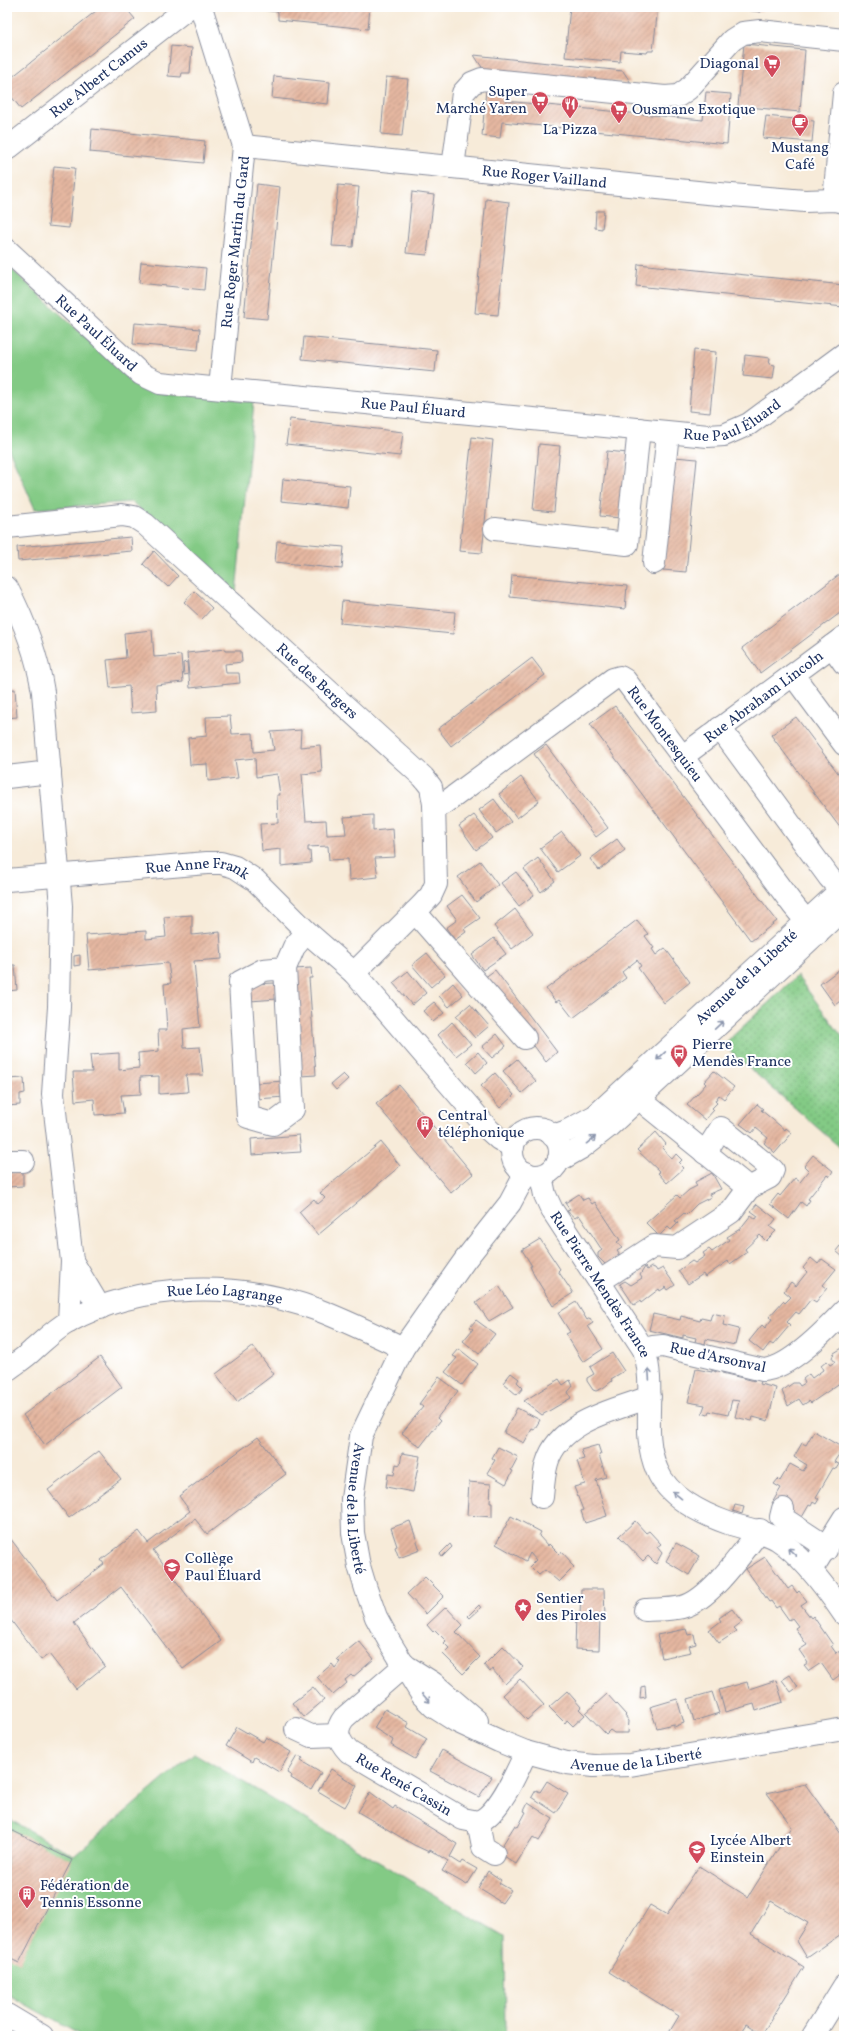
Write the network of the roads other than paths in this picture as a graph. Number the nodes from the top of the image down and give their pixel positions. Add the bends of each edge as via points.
1 (189, 7) edge
2 (201, 7) edge
3 (844, 40) edge
4 (844, 93) edge
5 (244, 146) junction
6 (7, 149) edge
7 (453, 167) junction
8 (839, 201) edge
9 (7, 250) edge
10 (844, 354) edge
11 (220, 388) junction
12 (639, 430) junction
13 (668, 432) junction
14 (7, 527) edge
15 (495, 530) dead end
16 (654, 563) dead end
17 (7, 588) edge
18 (840, 649) edge
19 (793, 675) junction
20 (720, 728) junction
21 (844, 744) edge
22 (683, 756) junction
23 (50, 772) junction
24 (7, 777) edge
25 (434, 804) junction
26 (59, 875) junction
27 (7, 880) edge
28 (843, 895) edge
29 (415, 912) junction
30 (811, 928) junction
31 (307, 932) junction
32 (286, 968) junction
33 (354, 973) junction
34 (525, 1038) dead end
35 (635, 1091) junction
36 (553, 1136) junction
37 (513, 1147) junction
38 (705, 1153) junction
39 (558, 1161) junction
40 (533, 1174) junction
41 (748, 1188) junction
42 (72, 1261) junction
43 (600, 1281) junction
44 (100, 1308) junction
45 (844, 1311) edge
46 (69, 1322) junction
47 (46, 1337) junction
48 (403, 1348) junction
49 (644, 1350) junction
50 (7, 1356) edge
51 (7, 1370) edge
52 (650, 1397) junction
53 (542, 1496) dead end
54 (783, 1509) dead end
55 (844, 1518) edge
56 (760, 1530) junction
57 (826, 1550) junction
58 (810, 1570) junction
59 (645, 1610) dead end
60 (844, 1614) edge
61 (405, 1666) junction
62 (844, 1714) edge
63 (296, 1729) dead end
64 (844, 1729) edge
65 (338, 1735) junction
66 (774, 1740) junction
67 (526, 1752) junction
68 (478, 1822) junction
69 (494, 1854) dead end
70 (844, 1986) edge
71 (7, 2015) edge
72 (7, 2028) edge
73 (25, 2036) edge
74 (42, 2036) edge
75 (813, 2036) edge

1 - 6 street, Rue Albert Camus
2 - 5 street, Rue Roger Martin du Gard
3 - 7 street via 760,31 743,33 732,40 688,89 678,96 482,79 472,83 463,93
4 - 8 street
5 - 7 street, Rue Roger Vailland
5 - 11 street, Rue Roger Martin du Gard
7 - 8 street, Rue Roger Vailland via 730,195
9 - 11 street, Rue Paul Éluard via 141,374 160,383
10 - 13 street, Rue Paul Éluard via 736,431 708,436
11 - 12 street, Rue Paul Éluard
12 - 13 street, Rue Paul Éluard
12 - 15 street via 627,544
13 - 16 street
14 - 25 street, Rue des Bergers via 122,515 134,517 145,524 423,777 431,787
17 - 23 street via 24,622 40,669
18 - 19 street, Rue Abraham Lincoln
19 - 20 street, Rue Abraham Lincoln
19 - 21 street
20 - 22 street, Rue Abraham Lincoln
20 - 28 street
22 - 25 street, Rue Montesquieu via 625,680 620,677 445,803
22 - 30 street, Rue Montesquieu
23 - 24 street
23 - 26 street
25 - 29 street, Rue des Bergers via 436,884 431,895
26 - 27 street, Rue Anne Frank
26 - 31 street, Rue Anne Frank via 221,863 235,867 255,880
26 - 42 street via 59,1007 53,1094
28 - 30 street, Avenue de la Liberté
29 - 33 street, Rue des Bergers
29 - 34 street
30 - 35 street, Avenue de la Liberté
31 - 32 street via 294,947
31 - 33 street, Rue Anne Frank
32 - 32 street via 262,970 240,982 248,1116 274,1124 293,1109
33 - 37 street, Rue Anne Frank via 489,1130
35 - 36 street, Avenue de la Liberté via 595,1116
35 - 38 street via 649,1107
39 -> 35 street, Avenue de la Liberté via 581,1148 608,1127
36 - 37 street via 538,1128 530,1129 516,1139
36 - 39 street via 560,1152
37 - 40 street via 515,1162
38 - 41 street
38 - 41 street via 721,1128 774,1170 770,1177
39 - 40 street via 548,1173
40 - 43 street, Rue Pierre Mendès France via 552,1210
40 - 48 street, Avenue de la Liberté via 465,1260
41 - 43 street via 731,1212 677,1248 654,1246
42 - 44 street
42 - 46 street
43 - 49 street, Rue Pierre Mendès France
44 - 46 street, Rue Léo Lagrange
44 - 48 street, Rue Léo Lagrange via 137,1297 167,1292 227,1291 264,1296 317,1310
45 - 49 street, Rue d'Arsonval via 805,1347 770,1370 663,1346
46 - 47 street, Rue Léo Lagrange
47 - 50 street, Rue Léo Lagrange via 24,1344
47 - 51 street, Rue Léo Lagrange via 34,1350
48 - 61 street, Avenue de la Liberté via 361,1436 354,1470 352,1499 353,1533 366,1589 376,1616
52 -> 49 street, Rue Pierre Mendès France via 649,1371
52 - 53 street via 578,1425 558,1441 547,1462
56 -> 52 street, Rue Pierre Mendès France via 729,1524 698,1510 667,1485 657,1472 650,1453
54 - 57 street via 781,1517 816,1540
55 - 57 street
58 -> 56 street, Rue Pierre Mendès France via 790,1549
56 - 59 street via 708,1592 695,1602 682,1607
57 - 58 street
58 - 60 street, Rue Pierre Mendès France
61 - 65 street via 344,1718 339,1725
61 - 67 street, Avenue de la Liberté via 422,1694 434,1707 456,1721
62 - 66 street, Avenue de la Liberté
63 - 65 street via 311,1736
64 - 66 street, Avenue de la Liberté
65 - 68 street, Rue René Cassin via 349,1752 463,1819
66 - 67 street, Avenue de la Liberté via 630,1765 593,1766 567,1763
67 - 68 street via 491,1814
68 - 69 street via 483,1847
70 - 75 street
71 - 74 street
72 - 73 street

